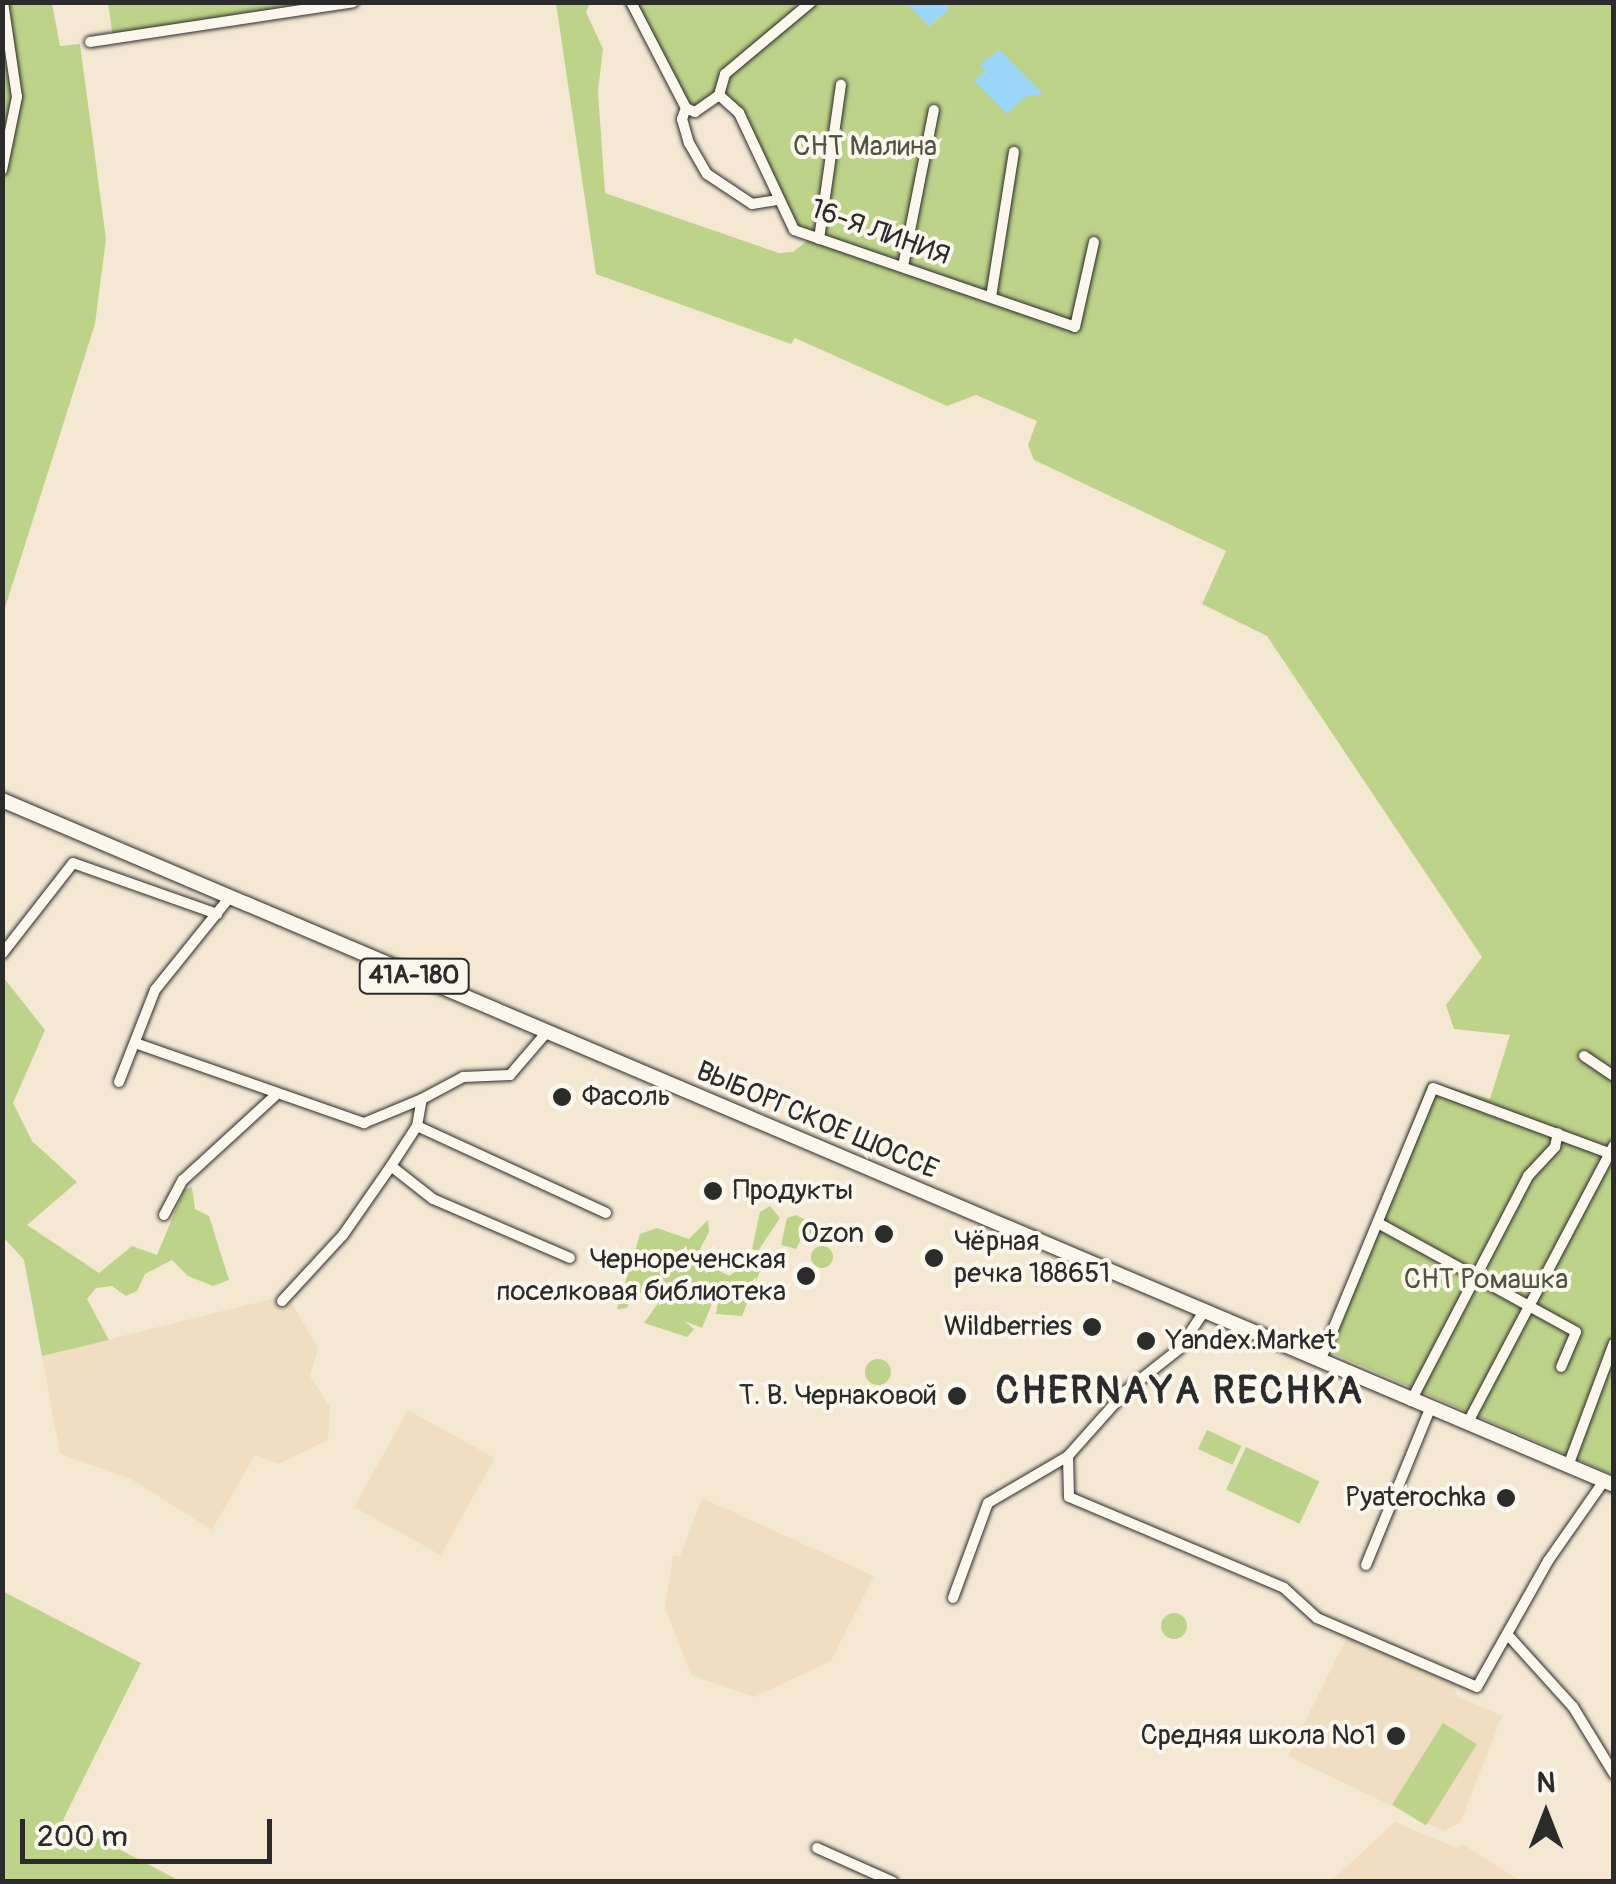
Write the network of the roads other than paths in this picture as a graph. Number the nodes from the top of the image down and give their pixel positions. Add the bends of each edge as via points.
1 (3, 2) edge
2 (353, 2) edge
3 (631, 2) edge
4 (811, 2) edge
5 (90, 42) dead end
6 (841, 85) dead end
7 (719, 95) junction
8 (686, 108) junction
9 (934, 110) dead end
10 (1014, 152) dead end
11 (2, 170) edge
12 (777, 200) junction
13 (819, 239) junction
14 (1094, 242) dead end
15 (903, 266) junction
16 (991, 297) junction
17 (2, 800) edge
18 (230, 898) junction
19 (217, 914) junction
20 (2, 954) edge
21 (547, 1032) junction
22 (135, 1043) junction
23 (1584, 1056) dead end
24 (1614, 1076) edge
25 (119, 1082) dead end
26 (277, 1094) junction
27 (422, 1100) junction
28 (417, 1126) junction
29 (1558, 1133) junction
30 (1611, 1149) edge
31 (392, 1166) junction
32 (606, 1213) dead end
33 (164, 1215) dead end
34 (1378, 1223) junction
35 (570, 1258) dead end
36 (1473, 1276) junction
37 (282, 1301) dead end
38 (1527, 1305) junction
39 (1203, 1313) junction
40 (1614, 1343) edge
41 (1320, 1361) junction
42 (1561, 1367) dead end
43 (1411, 1401) junction
44 (1430, 1408) junction
45 (1467, 1424) junction
46 (1068, 1456) junction
47 (1568, 1466) junction
48 (1609, 1483) edge
49 (1366, 1565) dead end
50 (953, 1598) dead end
51 (1506, 1634) junction
52 (1614, 1774) edge
53 (817, 1848) dead end
54 (892, 1882) edge

1 - 11 street via 17,97
2 - 5 street
3 - 8 street
4 - 7 street via 725,74
6 - 13 street
7 - 8 street via 695,112
7 - 12 street, 16-Я ЛИНИЯ via 739,113
8 - 12 street via 689,143 707,174 752,204
9 - 15 street
10 - 16 street
12 - 13 street, 16-Я ЛИНИЯ via 794,230
13 - 15 street, 16-Я ЛИНИЯ
14 - 16 street, 16-Я ЛИНИЯ via 1075,328
15 - 16 street, 16-Я ЛИНИЯ
17 - 18 main road, ВЫБОРГСКОЕ ШОССЕ / 41А-180
18 - 19 street
18 - 21 main road, ВЫБОРГСКОЕ ШОССЕ / 41А-180
19 - 20 street via 73,863
19 - 22 street via 154,990
21 - 27 street via 510,1075 463,1077
21 - 39 main road, ВЫБОРГСКОЕ ШОССЕ / 41А-180
22 - 25 street
22 - 26 street
23 - 24 street
26 - 27 street via 364,1122
26 - 33 street via 184,1180
27 - 28 street
28 - 31 street
28 - 32 street
29 - 30 street
29 - 34 street via 1433,1088
29 - 36 street
30 - 38 street
31 - 35 street via 433,1199
31 - 37 street via 344,1234
34 - 36 street
34 - 41 street
36 - 38 street
36 - 43 street
38 - 42 street via 1576,1332
38 - 45 street
39 - 41 main road, ВЫБОРГСКОЕ ШОССЕ / 41А-180
39 - 46 street via 1178,1350 1126,1391
40 - 47 street
41 - 43 main road, ВЫБОРГСКОЕ ШОССЕ / 41А-180
43 - 44 main road, ВЫБОРГСКОЕ ШОССЕ / 41А-180
44 - 45 main road, ВЫБОРГСКОЕ ШОССЕ / 41А-180
44 - 49 street
45 - 47 main road, ВЫБОРГСКОЕ ШОССЕ / 41А-180
46 - 50 street via 988,1503
46 - 51 street via 1069,1498 1284,1588 1317,1618 1477,1687
47 - 48 main road, ВЫБОРГСКОЕ ШОССЕ / 41А-180
48 - 51 street
51 - 52 street via 1573,1706
53 - 54 street

